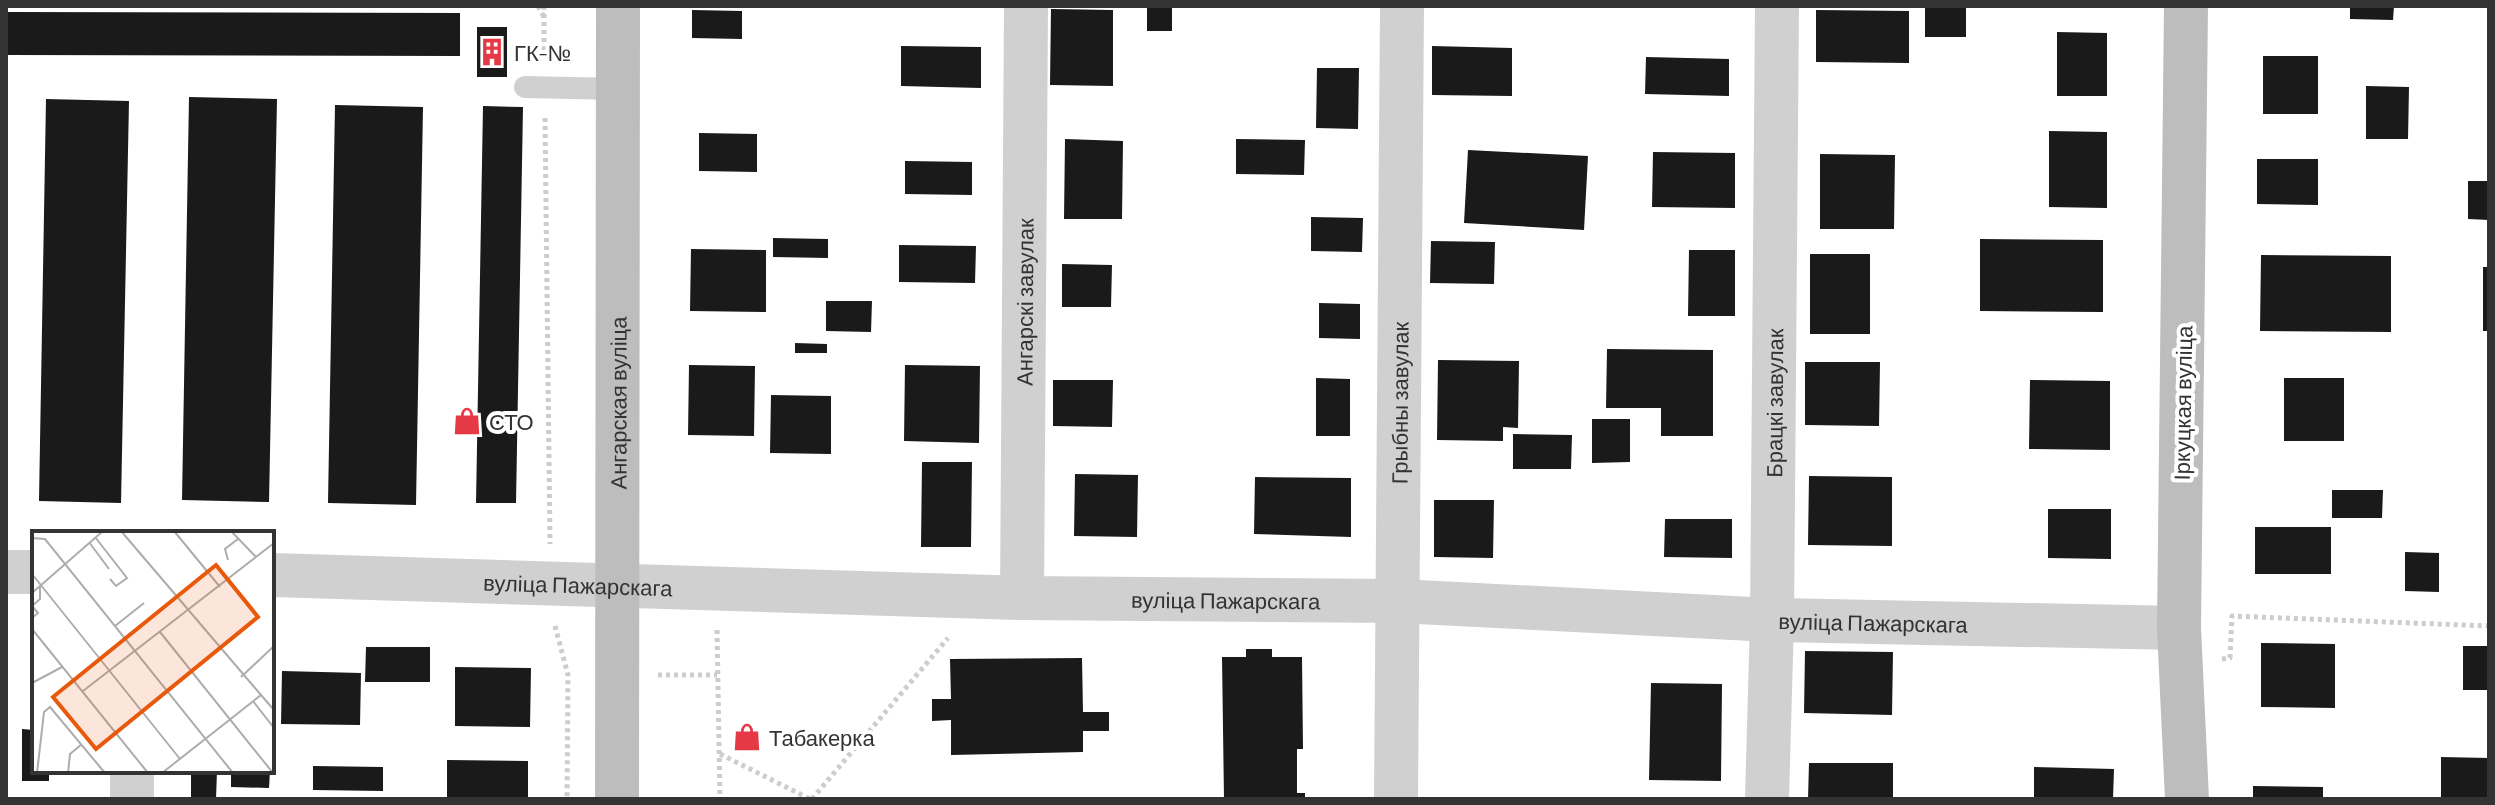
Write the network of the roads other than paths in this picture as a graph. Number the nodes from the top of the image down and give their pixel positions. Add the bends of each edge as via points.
1 (618, 6) edge
2 (1026, 6) edge
3 (1402, 6) edge
4 (1777, 6) edge
5 (2186, 6) edge
6 (535, 87) road end
7 (618, 89) junction
8 (6, 572) edge
9 (32, 572) edge
10 (274, 575) edge
11 (617, 584) junction
12 (1022, 598) junction
13 (1398, 601) junction
14 (1772, 620) junction
15 (2180, 645) junction
16 (132, 773) edge
17 (132, 799) edge
18 (617, 799) edge
19 (1396, 799) edge
20 (1767, 799) edge
21 (2187, 799) edge

1 - 7 street, Ангарская вуліца
2 - 12 street, Ангарскі завулак
3 - 13 street, Грыбны завулак
4 - 14 street, Брацкі завулак
5 - 15 street, Іркуцкая вуліца
6 - 7 lane
7 - 11 street, Ангарская вуліца
8 - 9 street
10 - 11 street, вуліца Пажарскага
11 - 12 street, вуліца Пажарскага
11 - 18 street, Ангарская вуліца
12 - 13 street, вуліца Пажарскага
13 - 14 street, вуліца Пажарскага
13 - 19 street, Грыбны завулак
14 - 15 street, вуліца Пажарскага
14 - 20 street, Брацкі завулак
15 - 21 street, Іркуцкая вуліца
16 - 17 street

